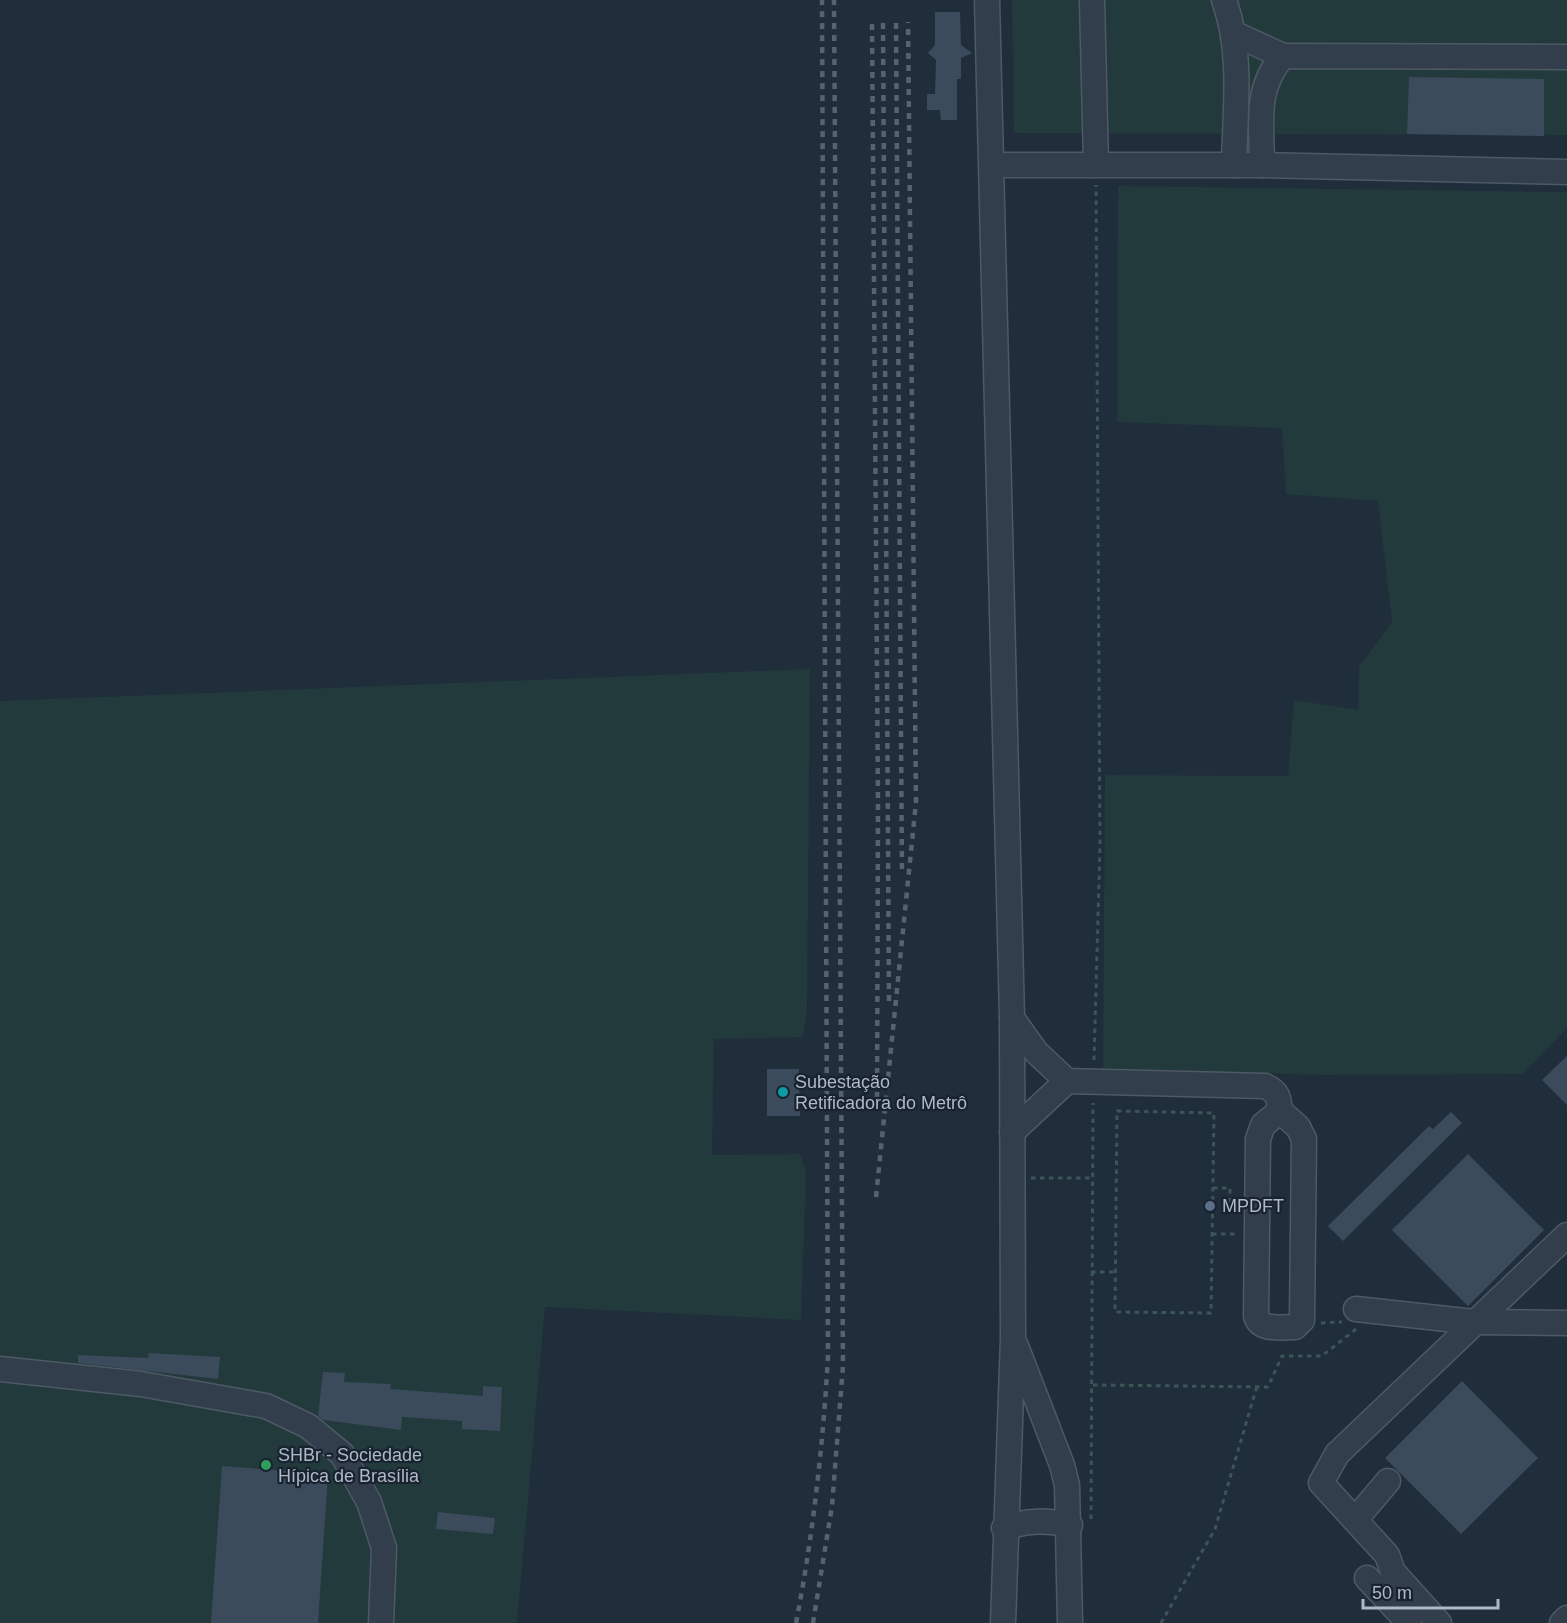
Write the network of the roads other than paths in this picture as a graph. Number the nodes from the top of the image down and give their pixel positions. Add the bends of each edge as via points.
1 (987, 0) edge
2 (1092, 0) edge
3 (1224, 0) edge
4 (1235, 34) junction
5 (1283, 56) junction
6 (1567, 57) edge
7 (992, 165) junction
8 (1096, 165) junction
9 (1234, 165) junction
10 (1262, 165) junction
11 (1567, 172) edge
12 (1012, 1018) junction
13 (1067, 1081) junction
14 (1280, 1112) junction
15 (1012, 1132) junction
16 (1567, 1235) edge
17 (1358, 1314) road end
18 (1473, 1322) junction
19 (1567, 1323) edge
20 (1013, 1338) junction
21 (0, 1369) edge
22 (1388, 1481) dead end
23 (1355, 1520) junction
24 (1080, 1527) junction
25 (1004, 1528) junction
26 (1367, 1578) dead end
27 (1567, 1618) edge
28 (381, 1623) edge
29 (1003, 1623) edge
30 (1070, 1623) edge
31 (1408, 1623) edge
32 (1439, 1623) edge
33 (1562, 1623) edge

1 - 7 street
2 - 8 street
3 - 4 street
4 - 5 street
4 - 9 street
5 - 6 street
5 - 10 street via 1263,92
7 - 8 street
7 - 12 street
8 - 9 street
9 - 10 street
10 - 11 street
12 - 13 street via 1035,1052
12 - 15 street
13 - 14 street via 1203,1094 1265,1086 1279,1098
13 - 15 street
14 - 14 street via 1298,1127 1304,1139 1302,1320 1295,1327 1258,1323 1258,1139 1263,1125
15 - 20 street
16 - 18 street
17 - 18 street
18 - 19 street
18 - 23 street via 1337,1454 1321,1483
20 - 24 street via 1062,1465
20 - 25 street
21 - 28 street via 141,1384 266,1406 308,1426 342,1454 369,1502 384,1548
22 - 23 street
23 - 32 street via 1387,1555 1393,1572
24 - 25 street via 1046,1520
24 - 30 street
25 - 29 street
26 - 31 street
27 - 33 street

